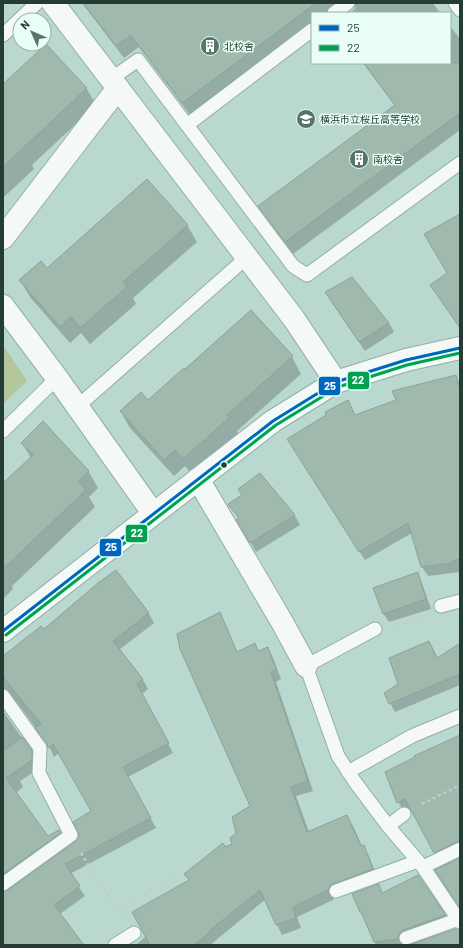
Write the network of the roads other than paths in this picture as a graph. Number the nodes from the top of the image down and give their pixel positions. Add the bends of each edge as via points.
1 (37, 3) edge
2 (53, 3) edge
3 (348, 3) edge
4 (455, 3) edge
5 (460, 10) edge
6 (335, 12) edge
7 (311, 31) edge
8 (3, 35) edge
9 (114, 84) junction
10 (187, 125) junction
11 (460, 163) edge
12 (3, 238) edge
13 (246, 258) junction
14 (3, 306) edge
15 (460, 348) edge
16 (56, 378) junction
17 (336, 382) junction
18 (77, 407) junction
19 (3, 431) edge
20 (198, 479) junction
21 (154, 514) junction
22 (460, 601) edge
23 (441, 606) road end
24 (375, 629) road end
25 (3, 632) edge
26 (306, 666) junction
27 (3, 696) edge
28 (460, 716) edge
29 (348, 772) junction
30 (404, 814) road end
31 (388, 826) junction
32 (460, 849) edge
33 (420, 864) junction
34 (3, 884) edge
35 (336, 891) dead end
36 (459, 920) edge
37 (134, 933) road end
38 (406, 938) dead end
39 (115, 945) edge

1 - 8 lane
2 - 9 street
3 - 6 lane
4 - 5 lane
7 - 10 lane
9 - 10 lane via 138,60
9 - 12 street
9 - 13 street
10 - 11 lane via 293,266 307,275
13 - 17 street via 294,320
13 - 18 lane
14 - 16 street
15 - 17 street via 406,360
16 - 18 street
16 - 19 lane
17 - 20 street via 273,421
18 - 21 street
20 - 21 street
20 - 26 street
21 - 25 street
22 - 23 lane
24 - 26 lane
26 - 29 lane via 338,756
27 - 34 lane via 40,748 39,773 71,835
28 - 29 lane via 412,736
29 - 31 lane
30 - 31 lane
31 - 33 lane
32 - 33 lane
33 - 35 lane
33 - 36 lane
36 - 38 lane
37 - 39 lane

